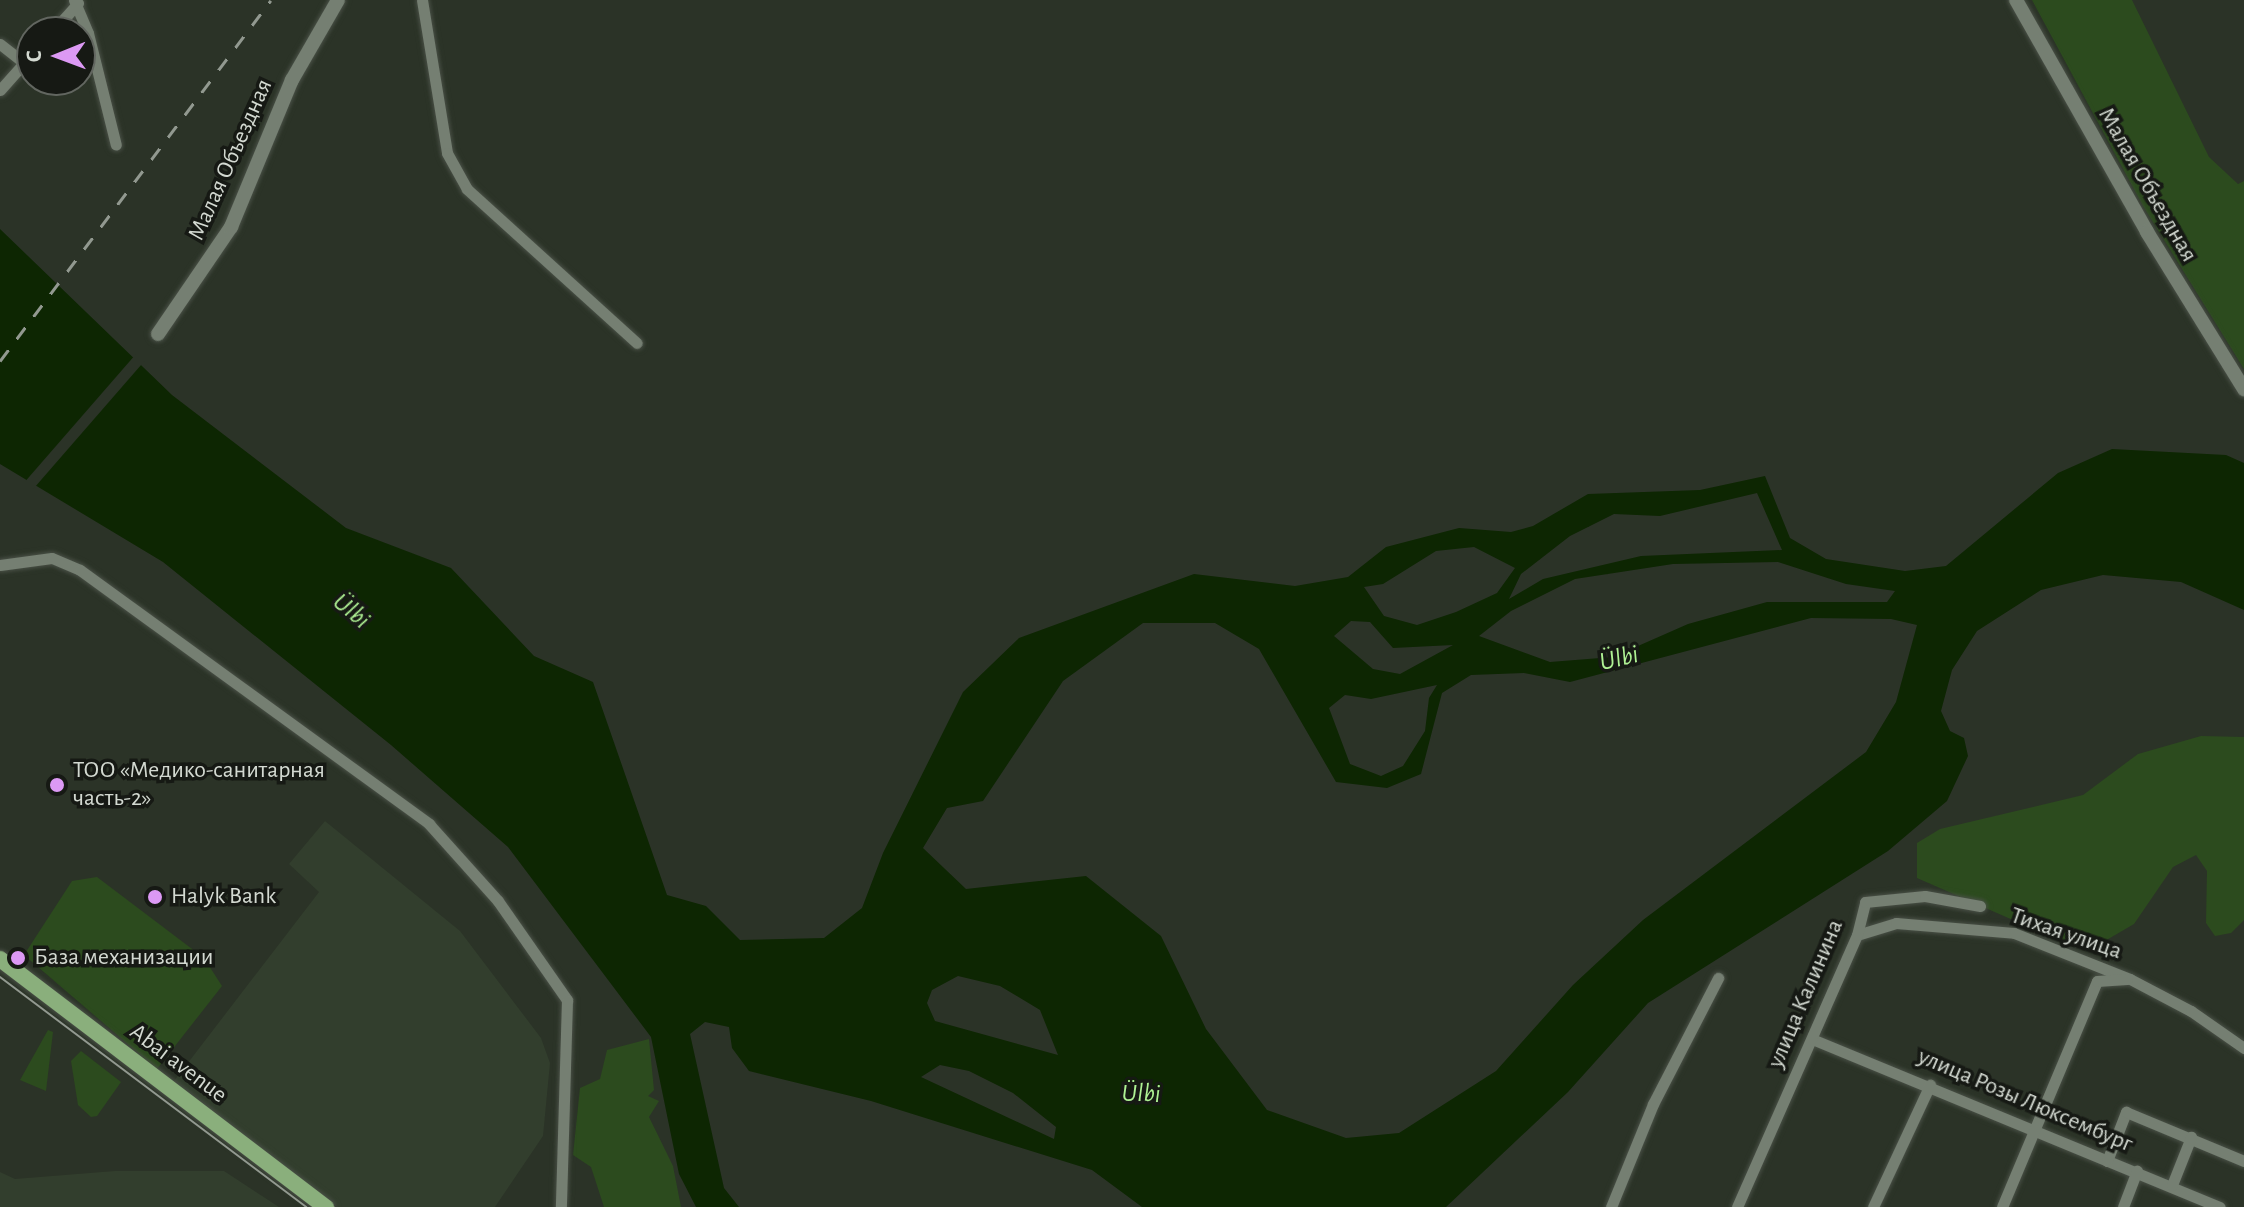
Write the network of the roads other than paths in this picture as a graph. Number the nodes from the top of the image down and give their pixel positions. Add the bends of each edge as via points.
1 (338, 0) edge
2 (422, 0) edge
3 (2016, 0) edge
4 (76, 2) edge
5 (16, 72) edge
6 (0, 90) edge
7 (116, 145) dead end
8 (158, 334) dead end
9 (637, 343) dead end
10 (2244, 389) edge
11 (0, 565) edge
12 (1980, 906) dead end
13 (1857, 935) junction
14 (0, 959) edge
15 (1718, 978) dead end
16 (2130, 979) junction
17 (1812, 1039) junction
18 (2244, 1048) edge
19 (1930, 1085) junction
20 (2035, 1132) junction
21 (2191, 1137) junction
22 (2107, 1161) junction
23 (2244, 1161) edge
24 (2137, 1171) junction
25 (2172, 1185) junction
26 (326, 1207) edge
27 (561, 1207) edge
28 (1611, 1207) edge
29 (1737, 1207) edge
30 (1873, 1207) edge
31 (2002, 1207) edge
32 (2123, 1207) edge
33 (2220, 1207) edge

1 - 8 main road, Малая Объездная via 292,80 231,227
2 - 9 street via 447,153 467,189
3 - 10 main road, Малая Объездная via 2147,232
4 - 7 street
5 - 6 street
11 - 27 street via 52,558 80,570 429,824 498,901 567,1000
12 - 13 street, улица Калинина via 1925,896 1865,902
13 - 16 street, Тихая улица via 1896,923 2014,933
13 - 17 street, улица Калинина
14 - 26 main road, Abai avenue
15 - 28 street via 1653,1104
16 - 18 street, Тихая улица via 2191,1011
16 - 20 street via 2097,981
17 - 19 street, улица Розы Люксембург
17 - 29 street, улица Калинина
19 - 20 street, улица Розы Люксембург
19 - 30 street
20 - 22 street, улица Розы Люксембург
20 - 31 street
21 - 22 street via 2126,1112
21 - 23 street
21 - 25 street
22 - 24 street, улица Розы Люксембург
24 - 25 street, улица Розы Люксембург
24 - 32 street
25 - 33 street, улица Розы Люксембург

